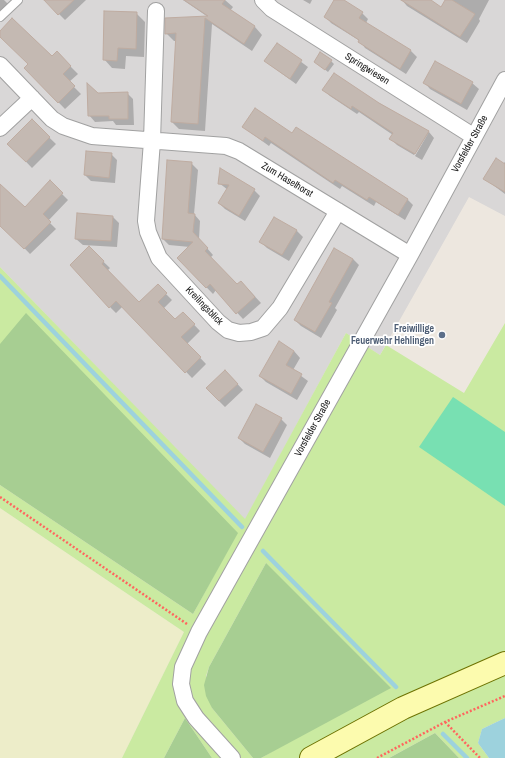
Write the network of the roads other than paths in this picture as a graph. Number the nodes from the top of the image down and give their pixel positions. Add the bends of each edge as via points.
1 (18, 0) edge
2 (263, 0) edge
3 (156, 11) dead end
4 (0, 17) edge
5 (0, 65) edge
6 (505, 80) edge
7 (501, 96) edge
8 (32, 98) junction
9 (0, 128) edge
10 (473, 136) junction
11 (152, 141) junction
12 (338, 211) junction
13 (410, 255) junction
14 (505, 663) edge
15 (232, 758) edge
16 (311, 758) edge

1 - 4 lane
2 - 10 street, Springwiesen via 272,10
3 - 11 street
5 - 8 street, Zum Haselhorst
6 - 7 street, Vorsfelder Straße
7 - 10 street, Vorsfelder Straße
8 - 9 street
8 - 11 street, Zum Haselhorst via 52,119 78,132 92,136
10 - 13 street, Vorsfelder Straße
11 - 12 street, Zum Haselhorst via 226,146 239,151
11 - 12 street, Kreilingsblick via 146,221 152,245 159,258 228,330 239,333 251,332 262,328 273,318
12 - 13 street, Zum Haselhorst
13 - 15 street, Vorsfelder Straße via 199,632 183,667 181,684 185,701 196,718
14 - 16 main road via 403,708

